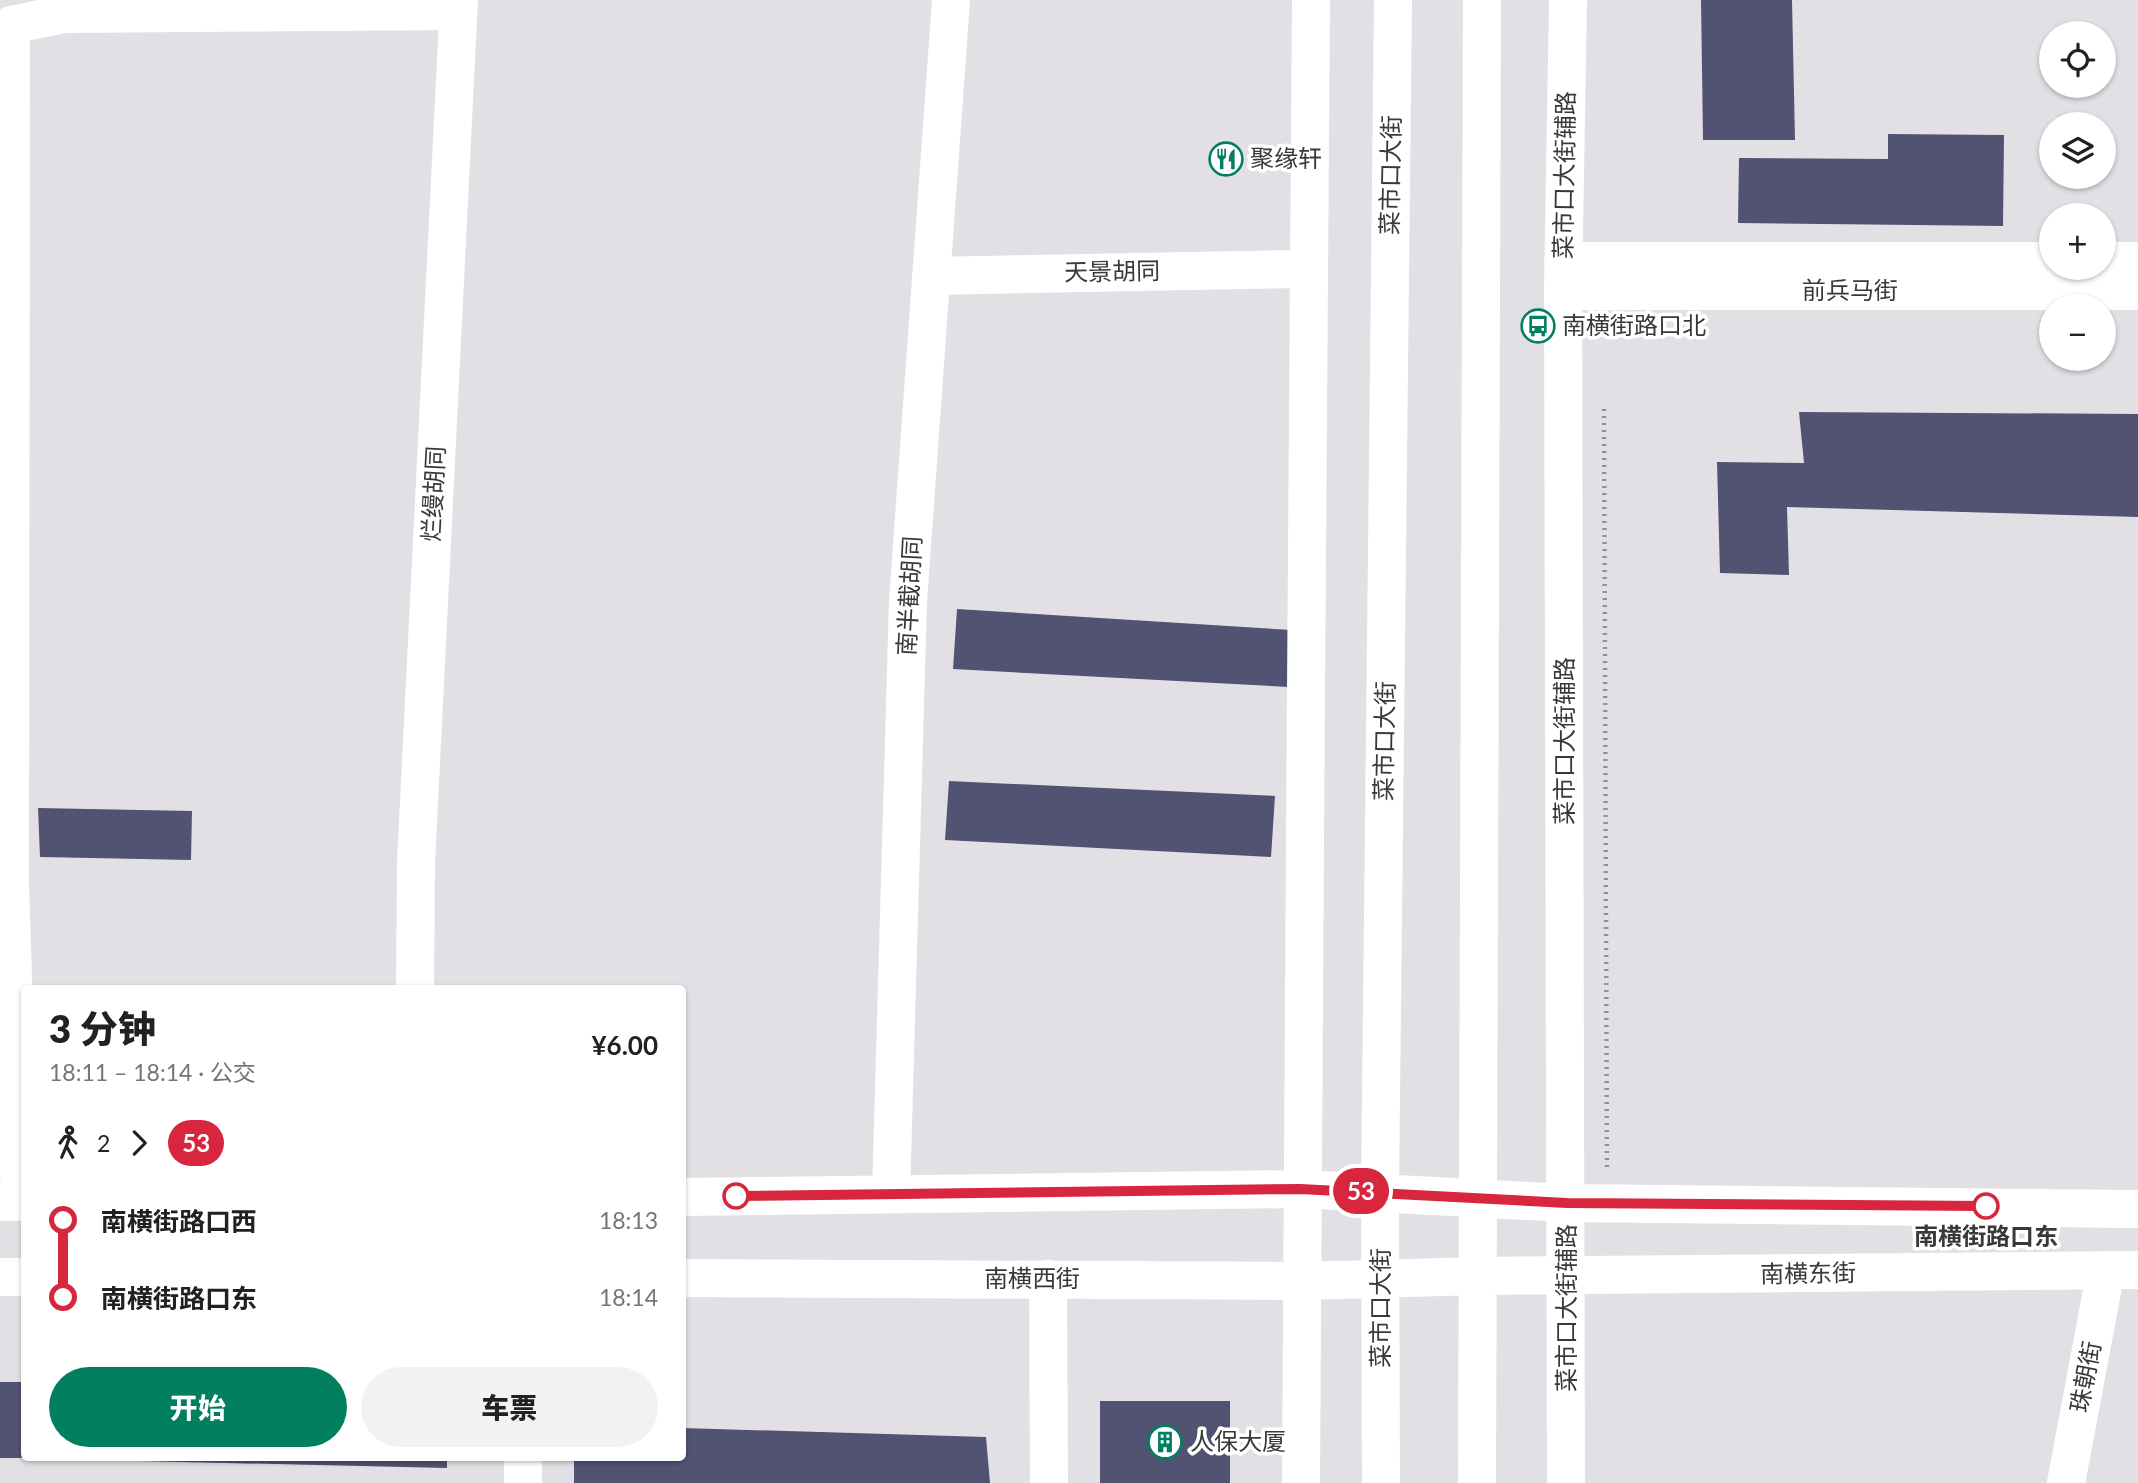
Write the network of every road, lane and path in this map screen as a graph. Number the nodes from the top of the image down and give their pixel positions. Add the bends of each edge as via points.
1 (951, 0) edge
2 (1311, 0) edge
3 (1393, 0) edge
4 (1482, 0) edge
5 (1568, 0) edge
6 (458, 6) edge
7 (6, 26) edge
8 (2039, 261) edge
9 (2116, 261) edge
10 (2138, 261) edge
11 (1294, 269) dead end
12 (931, 276) junction
13 (1563, 276) junction
14 (2138, 292) edge
15 (1604, 403) dead end
16 (5, 883) edge
17 (415, 985) edge
18 (1300, 1189) junction
19 (1380, 1191) junction
20 (891, 1194) junction
21 (686, 1197) edge
22 (1478, 1199) junction
23 (15, 1202) edge
24 (1567, 1203) junction
25 (1606, 1203) junction
26 (2138, 1209) edge
27 (2122, 1270) edge
28 (1478, 1276) junction
29 (1568, 1276) junction
30 (0, 1277) edge
31 (21, 1277) edge
32 (686, 1278) edge
33 (1381, 1278) junction
34 (1048, 1279) junction
35 (1301, 1281) junction
36 (523, 1461) edge
37 (523, 1483) edge
38 (1049, 1483) edge
39 (1301, 1483) edge
40 (1381, 1483) edge
41 (1477, 1483) edge
42 (1566, 1483) edge
43 (2066, 1483) edge

1 - 12 main road, 南半截胡同
2 - 18 main road
3 - 19 main road, 菜市口大街
4 - 22 main road
5 - 13 main road, 菜市口大街辅路
6 - 7 main road via 65,14
6 - 17 main road, 烂缦胡同 via 416,863
7 - 16 main road
8 - 13 main road, 前兵马街
9 - 10 main road
11 - 12 main road, 天景胡同
12 - 20 main road, 南半截胡同 via 908,601
13 - 14 main road, 前兵马街
13 - 24 main road, 菜市口大街辅路
15 - 25 path
16 - 23 main road
18 - 19 main road
18 - 20 main road
18 - 35 main road
19 - 22 main road
19 - 33 main road, 菜市口大街
20 - 21 main road
22 - 24 main road
22 - 28 main road
24 - 25 main road
24 - 29 main road, 菜市口大街辅路
25 - 26 main road
27 - 29 main road, 南横东街
27 - 43 main road, 珠朝街
28 - 29 main road, 南横东街
28 - 33 main road, 南横东街
28 - 41 main road
29 - 42 main road, 菜市口大街辅路
30 - 31 main road
32 - 34 main road, 南横西街
33 - 35 main road, 南横西街
33 - 40 main road, 菜市口大街
34 - 35 main road, 南横西街
34 - 38 main road
35 - 39 main road
36 - 37 main road

